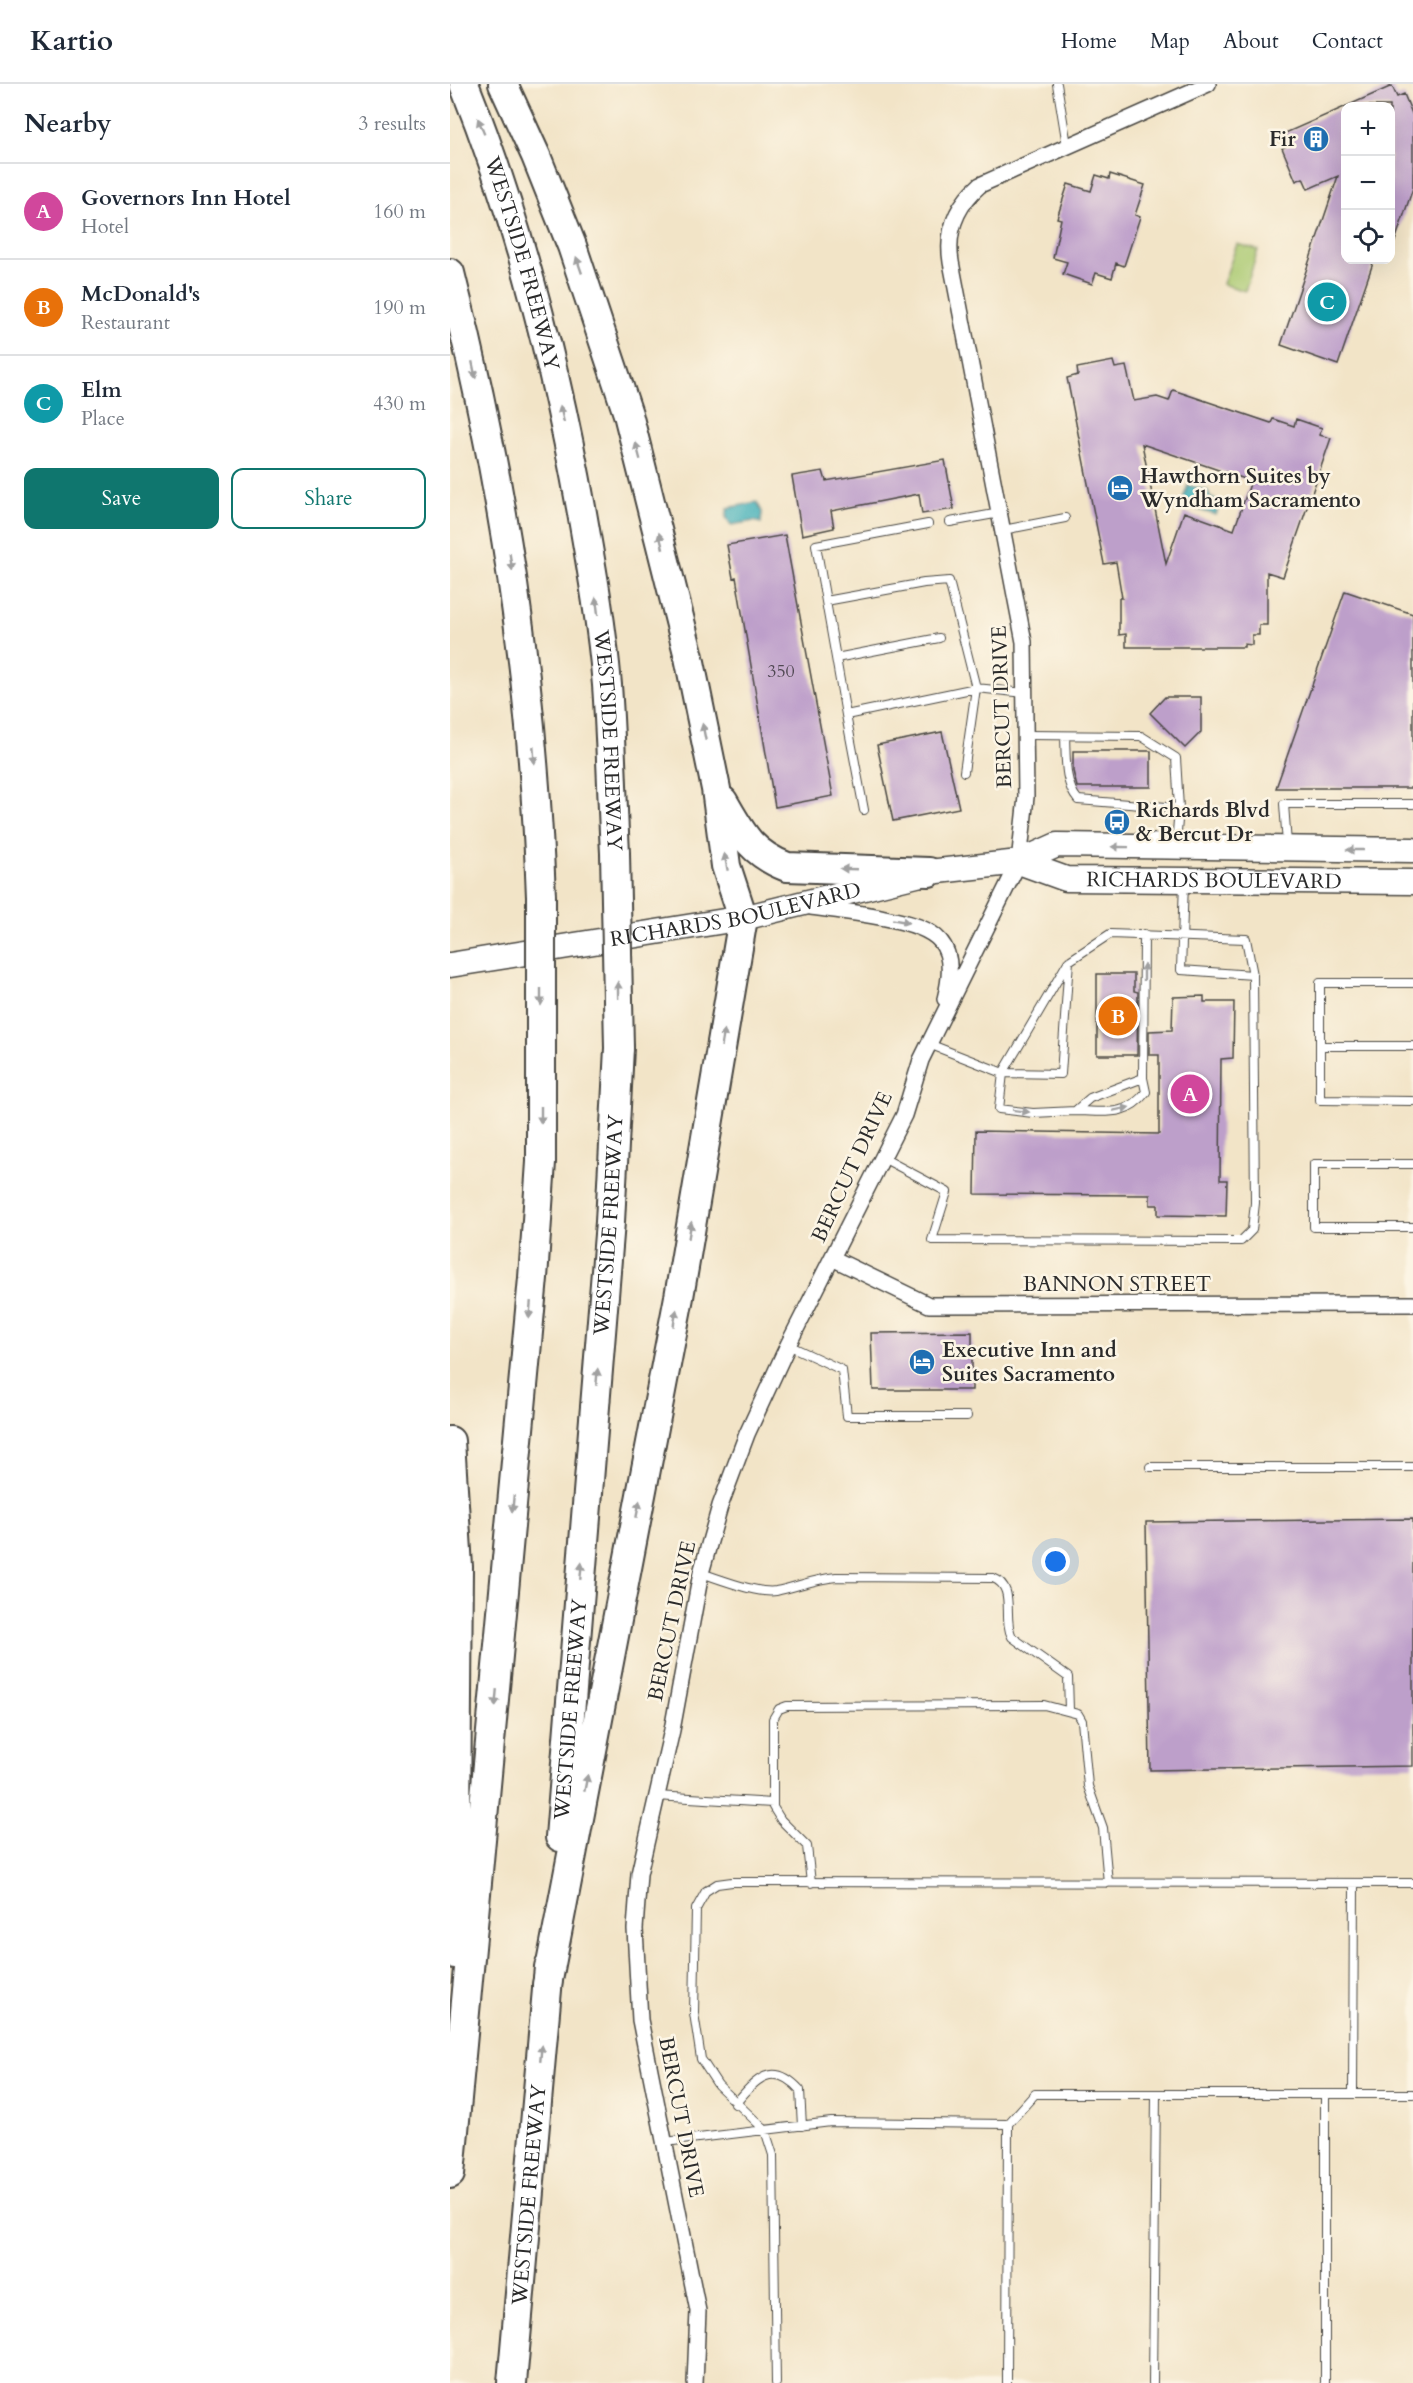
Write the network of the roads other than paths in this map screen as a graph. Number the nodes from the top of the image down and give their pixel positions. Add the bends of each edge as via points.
1 (464, 84) edge
2 (503, 84) edge
3 (1057, 84) edge
4 (1208, 84) edge
5 (1067, 145) junction
6 (450, 273) edge
7 (1000, 513) junction
8 (1065, 518) dead end
9 (950, 522) dead end
10 (928, 525) dead end
11 (1003, 530) junction
12 (826, 602) junction
13 (939, 638) dead end
14 (836, 658) junction
15 (976, 688) junction
16 (1026, 693) junction
17 (846, 715) junction
18 (1026, 735) junction
19 (1065, 736) junction
20 (964, 772) dead end
21 (716, 789) junction
22 (1413, 804) edge
23 (1179, 808) junction
24 (864, 810) dead end
25 (1176, 848) junction
26 (1287, 849) junction
27 (1413, 850) edge
28 (1019, 862) junction
29 (928, 872) junction
30 (1184, 882) junction
31 (1413, 882) edge
32 (802, 905) junction
33 (743, 918) junction
34 (1144, 934) junction
35 (1182, 936) junction
36 (1069, 961) junction
37 (450, 965) edge
38 (1253, 975) junction
39 (1413, 983) edge
40 (937, 1027) junction
41 (929, 1044) junction
42 (1320, 1046) junction
43 (1413, 1046) edge
44 (1003, 1073) junction
45 (1143, 1078) junction
46 (1413, 1101) edge
47 (1075, 1112) junction
48 (883, 1158) junction
49 (1413, 1164) edge
50 (1413, 1227) edge
51 (832, 1258) junction
52 (1413, 1304) edge
53 (788, 1345) junction
54 (967, 1416) dead end
55 (450, 1440) edge
56 (1150, 1467) dead end
57 (1413, 1467) edge
58 (701, 1573) junction
59 (1069, 1710) junction
60 (656, 1796) junction
61 (773, 1803) junction
62 (811, 1883) junction
63 (1108, 1883) junction
64 (1354, 1883) junction
65 (1413, 1883) edge
66 (547, 1985) junction
67 (1156, 2094) junction
68 (1325, 2094) junction
69 (1353, 2094) junction
70 (1413, 2094) edge
71 (735, 2104) junction
72 (1008, 2124) junction
73 (802, 2126) junction
74 (765, 2130) junction
75 (665, 2142) junction
76 (451, 2161) edge
77 (512, 2383) edge
78 (695, 2383) edge
79 (776, 2383) edge
80 (1007, 2383) edge
81 (1153, 2383) edge
82 (1324, 2383) edge

66 -> 1 highway, WESTSIDE FREEWAY, bridge via 610,1222 619,1048 615,853 606,683 572,457 519,242
21 -> 2 highway via 689,657 628,414 572,246
3 - 5 lane
4 - 5 street, BERCUT DRIVE
5 - 7 street, BERCUT DRIVE via 980,185 960,207 950,234 951,262
6 -> 76 highway, bridge via 485,419 517,596 536,772 542,897 542,1162
7 - 9 lane
7 - 11 street, BERCUT DRIVE
8 - 11 lane
10 - 12 lane via 816,545
11 - 16 street, BERCUT DRIVE via 1024,642
12 - 14 lane
12 - 15 lane via 950,581
13 - 14 lane
14 - 17 lane
15 - 16 lane
15 - 17 lane
15 - 20 lane
16 - 18 street, BERCUT DRIVE
17 - 24 lane
18 - 19 lane
18 - 28 street, BERCUT DRIVE via 1026,797
19 - 23 lane via 1141,736 1176,758
19 - 23 lane via 1068,775 1078,800
29 -> 21 highway via 787,867 767,859 742,835
33 -> 21 highway via 726,866
22 - 26 lane via 1284,804
23 - 25 lane
25 - 26 main road, RICHARDS BOULEVARD
25 -> 28 main road, RICHARDS BOULEVARD via 1057,845
27 -> 26 main road, RICHARDS BOULEVARD
28 - 29 main road, RICHARDS BOULEVARD
28 - 30 main road, RICHARDS BOULEVARD via 1066,879
28 - 40 street, BERCUT DRIVE
29 - 32 main road, RICHARDS BOULEVARD
30 - 31 main road, RICHARDS BOULEVARD
30 - 35 lane
32 - 33 main road, RICHARDS BOULEVARD
32 -> 40 street via 914,923 938,938 950,967
33 - 37 main road, RICHARDS BOULEVARD
66 -> 33 highway via 679,1297
34 - 35 lane
34 - 36 lane via 1110,934
45 -> 34 lane
35 - 38 lane via 1246,939
35 - 38 lane via 1181,970
36 - 44 lane
36 - 44 lane via 1061,1074
38 - 48 lane via 1255,1203 1252,1230 1241,1241 932,1240 947,1192
39 - 42 lane via 1320,983
40 - 41 street, BERCUT DRIVE
41 - 44 lane
41 - 48 street, BERCUT DRIVE via 904,1115
42 - 43 lane
42 - 46 lane via 1320,1100
44 -> 47 lane via 999,1109
45 - 47 lane via 1090,1098
47 -> 45 lane via 1124,1111 1138,1103 1146,1092
48 - 51 street, BERCUT DRIVE
49 - 50 lane via 1314,1164 1314,1227
51 - 52 street, BANNON STREET via 928,1305
51 - 53 street, BERCUT DRIVE
53 - 54 lane via 842,1370 847,1416
53 - 58 street, BERCUT DRIVE via 734,1464
55 - 76 highway via 458,1567
56 - 57 lane
58 - 59 lane via 773,1592 813,1579 836,1577 993,1578 1006,1588 1012,1637 1068,1677
58 - 60 street, BERCUT DRIVE
59 - 61 lane via 1044,1705 787,1706 779,1709 773,1719
59 - 63 lane via 1082,1721 1088,1786 1102,1828
60 - 61 lane
60 - 75 street, BERCUT DRIVE via 639,1874 635,1965 640,2020
61 - 62 lane via 782,1820 807,1846
62 - 63 lane
62 - 71 lane via 717,1884 706,1891 696,1909 694,2013 701,2059
63 - 64 lane
64 - 65 lane
64 - 69 lane
77 -> 66 highway, WESTSIDE FREEWAY
67 - 68 lane
67 - 72 lane via 1035,2094
67 - 81 lane
68 - 69 lane
68 - 82 lane
69 - 70 lane
71 - 73 lane via 756,2079 774,2074 789,2078 800,2090
71 - 74 lane
72 - 73 lane via 831,2122
72 - 80 lane
73 - 74 lane
74 - 75 lane
74 - 79 lane via 773,2155
75 - 78 street, BERCUT DRIVE via 698,2311

